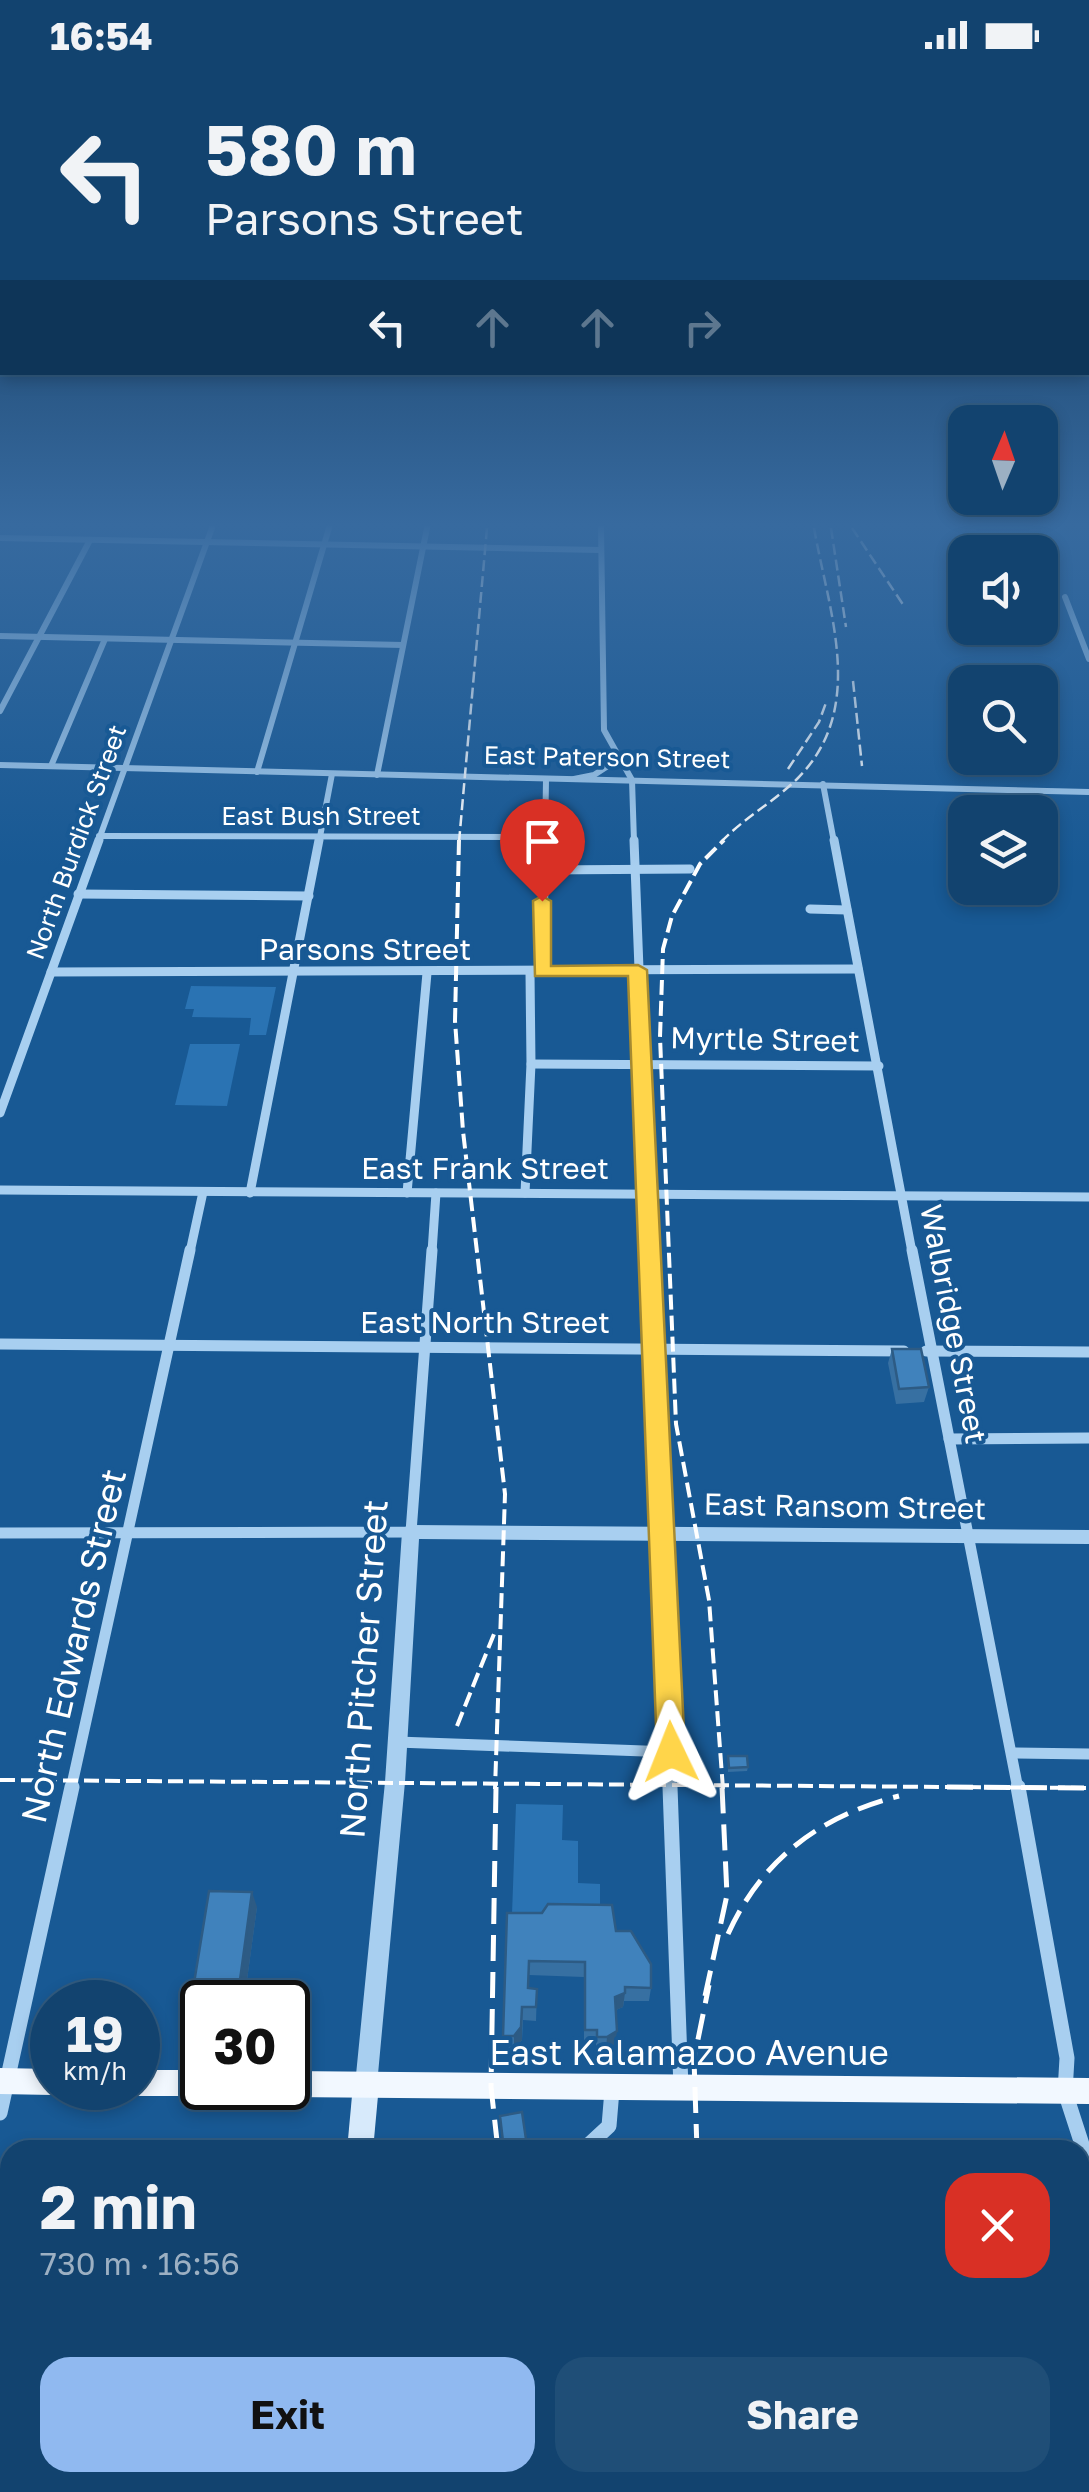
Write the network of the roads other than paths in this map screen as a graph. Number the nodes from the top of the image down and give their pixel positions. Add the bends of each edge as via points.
1 (37, 641) edge
2 (105, 641) edge
3 (171, 641) edge
4 (234, 641) edge
5 (404, 641) edge
6 (601, 641) edge
7 (294, 642) junction
8 (403, 645) junction
9 (0, 711) edge
10 (617, 760) junction
11 (0, 765) edge
12 (51, 766) junction
13 (123, 767) junction
14 (257, 772) junction
15 (332, 774) junction
16 (377, 775) junction
17 (546, 780) junction
18 (568, 780) junction
19 (632, 780) junction
20 (823, 784) junction
21 (1089, 792) edge
22 (99, 836) junction
23 (320, 836) junction
24 (544, 837) junction
25 (542, 870) junction
26 (633, 870) junction
27 (690, 870) dead end
28 (78, 894) junction
29 (310, 896) junction
30 (810, 909) dead end
31 (847, 910) junction
32 (638, 970) junction
33 (858, 970) junction
34 (51, 972) junction
35 (536, 972) junction
36 (293, 973) junction
37 (428, 973) junction
38 (642, 1063) junction
39 (532, 1064) junction
40 (879, 1066) junction
41 (0, 1113) edge
42 (0, 1190) edge
43 (203, 1192) junction
44 (250, 1193) junction
45 (407, 1193) junction
46 (436, 1193) junction
47 (525, 1194) junction
48 (648, 1195) junction
49 (903, 1196) junction
50 (1089, 1198) edge
51 (0, 1344) edge
52 (171, 1346) junction
53 (425, 1348) junction
54 (655, 1349) junction
55 (931, 1351) junction
56 (1089, 1352) edge
57 (1089, 1438) edge
58 (949, 1439) junction
59 (412, 1532) junction
60 (0, 1533) edge
61 (662, 1533) junction
62 (130, 1534) junction
63 (968, 1536) junction
64 (1089, 1537) edge
65 (398, 1742) junction
66 (671, 1752) junction
67 (1012, 1753) junction
68 (1089, 1754) edge
69 (4, 2081) edge
70 (30, 2082) edge
71 (310, 2084) edge
72 (366, 2085) junction
73 (612, 2088) junction
74 (682, 2088) junction
75 (1077, 2092) edge
76 (0, 2113) edge
77 (361, 2140) edge
78 (599, 2140) edge
79 (1085, 2140) edge

1 - 9 street
2 - 12 street
3 - 13 street, North Burdick Street
4 - 7 street
5 - 8 street
6 - 10 street via 602,719
7 - 8 street
7 - 14 street
8 - 16 street
10 - 18 street via 594,775
10 - 19 street
11 - 12 street, East Paterson Street
12 - 13 street, East Paterson Street
13 - 14 street, East Paterson Street
13 - 22 street, North Burdick Street
14 - 15 street, East Paterson Street
15 - 16 street, East Paterson Street
15 - 23 street
16 - 17 street, East Paterson Street
17 - 18 street, East Paterson Street
17 - 24 street
18 - 19 street, East Paterson Street
19 - 20 street, East Paterson Street
19 - 26 street
20 - 21 street, East Paterson Street
20 - 31 street, Walbridge Street
22 - 23 street, East Bush Street
22 - 28 street, North Burdick Street
23 - 24 street, East Bush Street
23 - 29 street
24 - 25 street
25 - 26 street
25 - 35 street
26 - 27 street
26 - 32 street
28 - 29 street
28 - 34 street, North Burdick Street
29 - 36 street
30 - 31 street
31 - 33 street, Walbridge Street
32 - 33 street, Parsons Street
32 - 35 street, Parsons Street
32 - 38 street
33 - 40 street, Walbridge Street
34 - 36 street, Parsons Street
34 - 41 street, North Burdick Street
35 - 37 street, Parsons Street
35 - 39 street
36 - 37 street, Parsons Street
36 - 44 street
37 - 45 street
38 - 39 street, Myrtle Street
38 - 40 street, Myrtle Street
38 - 48 street
39 - 47 street
40 - 49 street, Walbridge Street
42 - 43 street, East Frank Street
43 - 44 street, East Frank Street
43 - 52 street, North Edwards Street
44 - 45 street, East Frank Street
45 - 46 street, East Frank Street
46 - 47 street, East Frank Street
46 - 53 street, North Pitcher Street
47 - 48 street, East Frank Street
48 - 49 street, East Frank Street
48 - 54 street
49 - 50 street, East Frank Street
49 - 55 street, Walbridge Street
51 - 52 street, East North Street
52 - 53 street, East North Street
52 - 62 street, North Edwards Street
53 - 54 street, East North Street
53 - 59 street, North Pitcher Street
54 - 55 street, East North Street
54 - 61 street
55 - 56 street, East North Street
55 - 58 street, Walbridge Street
57 - 58 street
58 - 63 street, Walbridge Street
59 - 61 street, East Ransom Street
59 - 62 street, East Ransom Street
59 - 65 street, North Pitcher Street
60 - 62 street, East Ransom Street
61 - 63 street, East Ransom Street
61 - 66 street
62 - 69 street, North Edwards Street
63 - 64 street, East Ransom Street
63 - 67 street, Walbridge Street
65 - 66 street
65 - 72 street, North Pitcher Street
66 - 74 street
67 - 68 street
67 - 75 street, Walbridge Street
69 - 70 main road
69 - 76 street, North Edwards Street
71 - 72 main road, East Kalamazoo Avenue
72 - 73 main road, East Kalamazoo Avenue
72 - 77 main road, North Pitcher Street
73 - 74 main road, East Kalamazoo Avenue
73 - 78 street via 613,2124
74 - 75 main road, East Kalamazoo Avenue
75 - 79 street, Walbridge Street

